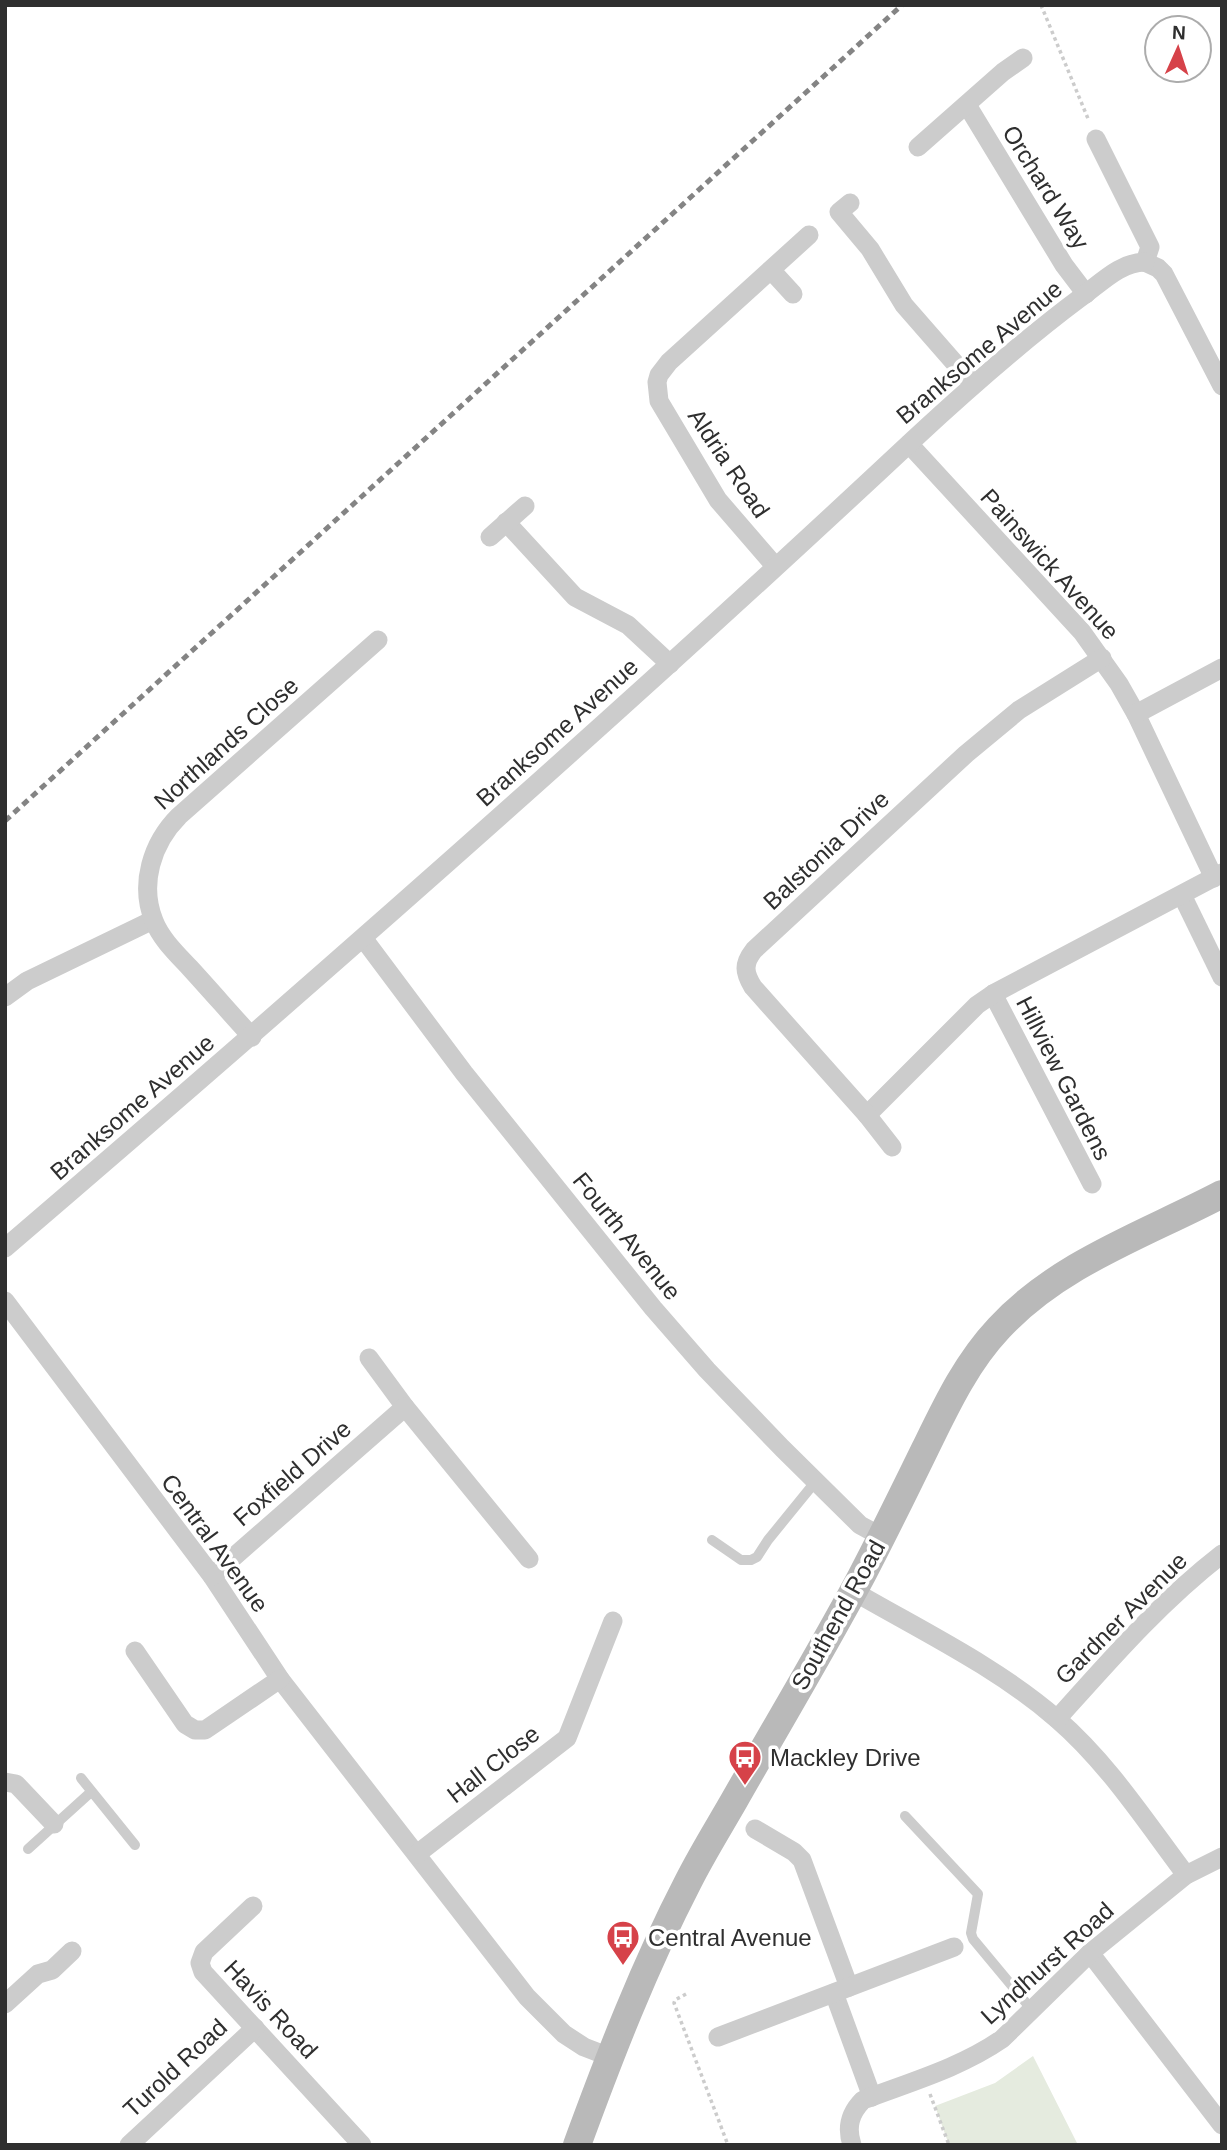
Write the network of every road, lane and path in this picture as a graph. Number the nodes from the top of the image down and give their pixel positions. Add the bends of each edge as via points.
1 (1041, 5) edge
2 (1024, 58) dead end
3 (967, 105) junction
4 (1096, 139) joint
5 (918, 147) dead end
6 (850, 204) dead end
7 (809, 235) dead end
8 (1145, 262) junction
9 (771, 270) junction
10 (793, 294) dead end
11 (1086, 294) junction
12 (972, 384) junction
13 (1222, 386) edge
14 (909, 444) junction
15 (525, 506) dead end
16 (506, 523) junction
17 (490, 537) dead end
18 (775, 566) junction
19 (378, 639) dead end
20 (1102, 658) junction
21 (670, 664) junction
22 (1222, 668) edge
23 (1136, 714) junction
24 (1218, 876) edge
25 (1182, 895) junction
26 (153, 920) junction
27 (363, 938) junction
28 (1222, 977) edge
29 (993, 994) junction
30 (5, 997) edge
31 (252, 1037) junction
32 (867, 1115) junction
33 (892, 1147) dead end
34 (1092, 1184) dead end
35 (1222, 1194) edge
36 (5, 1248) edge
37 (5, 1301) edge
38 (369, 1358) dead end
39 (405, 1407) junction
40 (816, 1481) junction
41 (882, 1538) junction
42 (712, 1540) dead end
43 (1222, 1554) edge
44 (529, 1559) dead end
45 (212, 1576) junction
46 (853, 1591) junction
47 (613, 1621) dead end
48 (135, 1651) dead end
49 (280, 1679) junction
50 (1058, 1719) junction
51 (81, 1778) dead end
52 (5, 1782) edge
53 (91, 1791) junction
54 (905, 1816) dead end
55 (54, 1824) junction
56 (755, 1829) dead end
57 (135, 1845) dead end
58 (28, 1849) dead end
59 (417, 1854) junction
60 (1222, 1857) edge
61 (1186, 1875) junction
62 (253, 1906) dead end
63 (954, 1947) dead end
64 (72, 1951) dead end
65 (1090, 1953) junction
66 (842, 1990) junction
67 (686, 1994) dead end
68 (5, 2004) edge
69 (1032, 2010) junction
70 (255, 2028) junction
71 (718, 2037) dead end
72 (610, 2057) junction
73 (923, 2077) junction
74 (872, 2097) junction
75 (1222, 2124) edge
76 (134, 2143) edge
77 (362, 2145) edge
78 (577, 2145) edge
79 (728, 2145) edge
80 (852, 2145) edge
81 (949, 2145) edge

1 - 4 path
2 - 3 street
3 - 5 street
3 - 11 street, Orchard Way
4 - 8 street via 1150,247
6 - 12 street via 839,212 870,249 904,305
7 - 9 street
8 - 11 street, Branksome Avenue via 1121,268
8 - 13 street via 1164,274
9 - 10 street
9 - 18 street, Aldria Road via 669,362 659,375 656,393 718,500
11 - 12 street, Branksome Avenue
12 - 14 street, Branksome Avenue
14 - 18 street, Branksome Avenue
14 - 20 street, Painswick Avenue
15 - 16 street
16 - 17 street
16 - 21 street via 575,597 628,625
18 - 21 street, Branksome Avenue
19 - 26 street, Northlands Close via 164,833 153,854 148,888
20 - 23 street, Painswick Avenue
20 - 32 street, Balstonia Drive via 1019,710 966,754 747,959 744,968 753,987
21 - 27 street, Branksome Avenue
22 - 23 street
23 - 24 street, Painswick Avenue
24 - 25 street
25 - 28 street
25 - 29 street
26 - 30 street via 27,981
26 - 31 street, Northlands Close via 170,946
27 - 31 street, Branksome Avenue
27 - 40 street, Fourth Avenue via 464,1073 653,1307
29 - 32 street via 976,1005
29 - 34 street, Hillview Gardens
31 - 36 street, Branksome Avenue
32 - 33 street, Balstonia Drive
35 - 41 street, Southend Road via 1111,1247 1025,1303 998,1328 960,1379
37 - 45 street, Central Avenue
38 - 39 street
39 - 44 street
39 - 45 street, Foxfield Drive
40 - 41 street, Fourth Avenue via 860,1525
40 - 42 lane via 757,1557 741,1560
41 - 46 street, Southend Road
43 - 50 street, Gardner Avenue via 1173,1595
45 - 49 street, Central Avenue
46 - 50 street via 996,1674
46 - 72 street, Southend Road via 690,1878 657,1943
47 - 59 street, Hall Close via 567,1738
48 - 49 street via 186,1724 195,1730 205,1730
49 - 59 street, Central Avenue
50 - 61 street via 1110,1773
51 - 53 lane
52 - 55 street via 16,1784
53 - 55 lane
53 - 57 lane
54 - 69 lane via 978,1894 973,1939
55 - 58 lane
56 - 66 street via 802,1860
59 - 72 street, Central Avenue via 527,1997 564,2034
60 - 61 street, Lyndhurst Road
61 - 65 street, Lyndhurst Road
62 - 70 street, Havis Road via 204,1952 200,1962 203,1972
63 - 66 street
64 - 68 street via 52,1970 38,1973
65 - 69 street, Lyndhurst Road
65 - 75 street
66 - 71 street
66 - 74 street
67 - 79 path via 674,2003
69 - 73 street, Lyndhurst Road via 986,2050
70 - 76 street, Turold Road
70 - 77 street, Havis Road
72 - 78 street, Southend Road
73 - 74 street, Lyndhurst Road
73 - 81 path
74 - 80 street, Lyndhurst Road via 863,2100 850,2118

